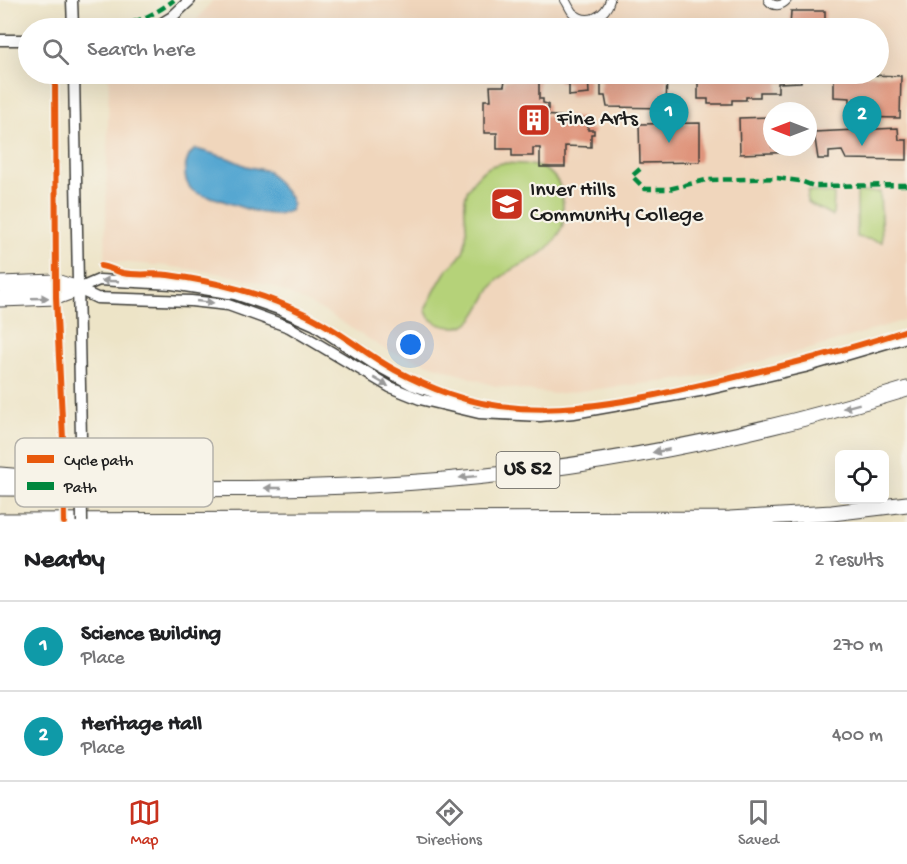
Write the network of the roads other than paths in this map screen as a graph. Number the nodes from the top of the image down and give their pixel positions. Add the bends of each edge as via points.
1 (72, 0) edge
2 (190, 0) edge
3 (566, 0) edge
4 (610, 0) edge
5 (768, 0) edge
6 (787, 0) edge
7 (73, 18) edge
8 (170, 18) edge
9 (581, 18) edge
10 (596, 18) edge
11 (0, 40) edge
12 (18, 40) edge
13 (74, 84) edge
14 (0, 284) edge
15 (78, 289) junction
16 (0, 299) edge
17 (907, 337) edge
18 (907, 389) edge
19 (489, 412) junction
20 (81, 438) edge
21 (0, 475) edge
22 (15, 476) edge
23 (213, 487) edge
24 (907, 504) edge
25 (82, 507) edge
26 (0, 521) edge
27 (141, 521) edge
28 (82, 522) edge
29 (131, 522) edge

1 - 7 street
2 - 8 street
3 - 9 street via 572,12
4 - 10 street via 608,9
5 - 6 street via 777,6
11 - 12 street
13 - 15 street
14 - 15 highway via 56,282
16 -> 15 highway via 56,297
15 -> 19 street via 97,298 228,305 289,327 407,395 479,413
19 -> 15 street via 412,385 315,325 235,294 99,280
15 - 20 street, bridge
17 - 19 street via 750,380 601,410 540,416
18 -> 23 highway, US 52 via 799,421 641,454 512,472 370,485
21 - 22 highway
24 - 27 highway, US 52 via 739,519
25 - 28 street, bridge
26 - 27 highway, US 52
27 - 29 highway

